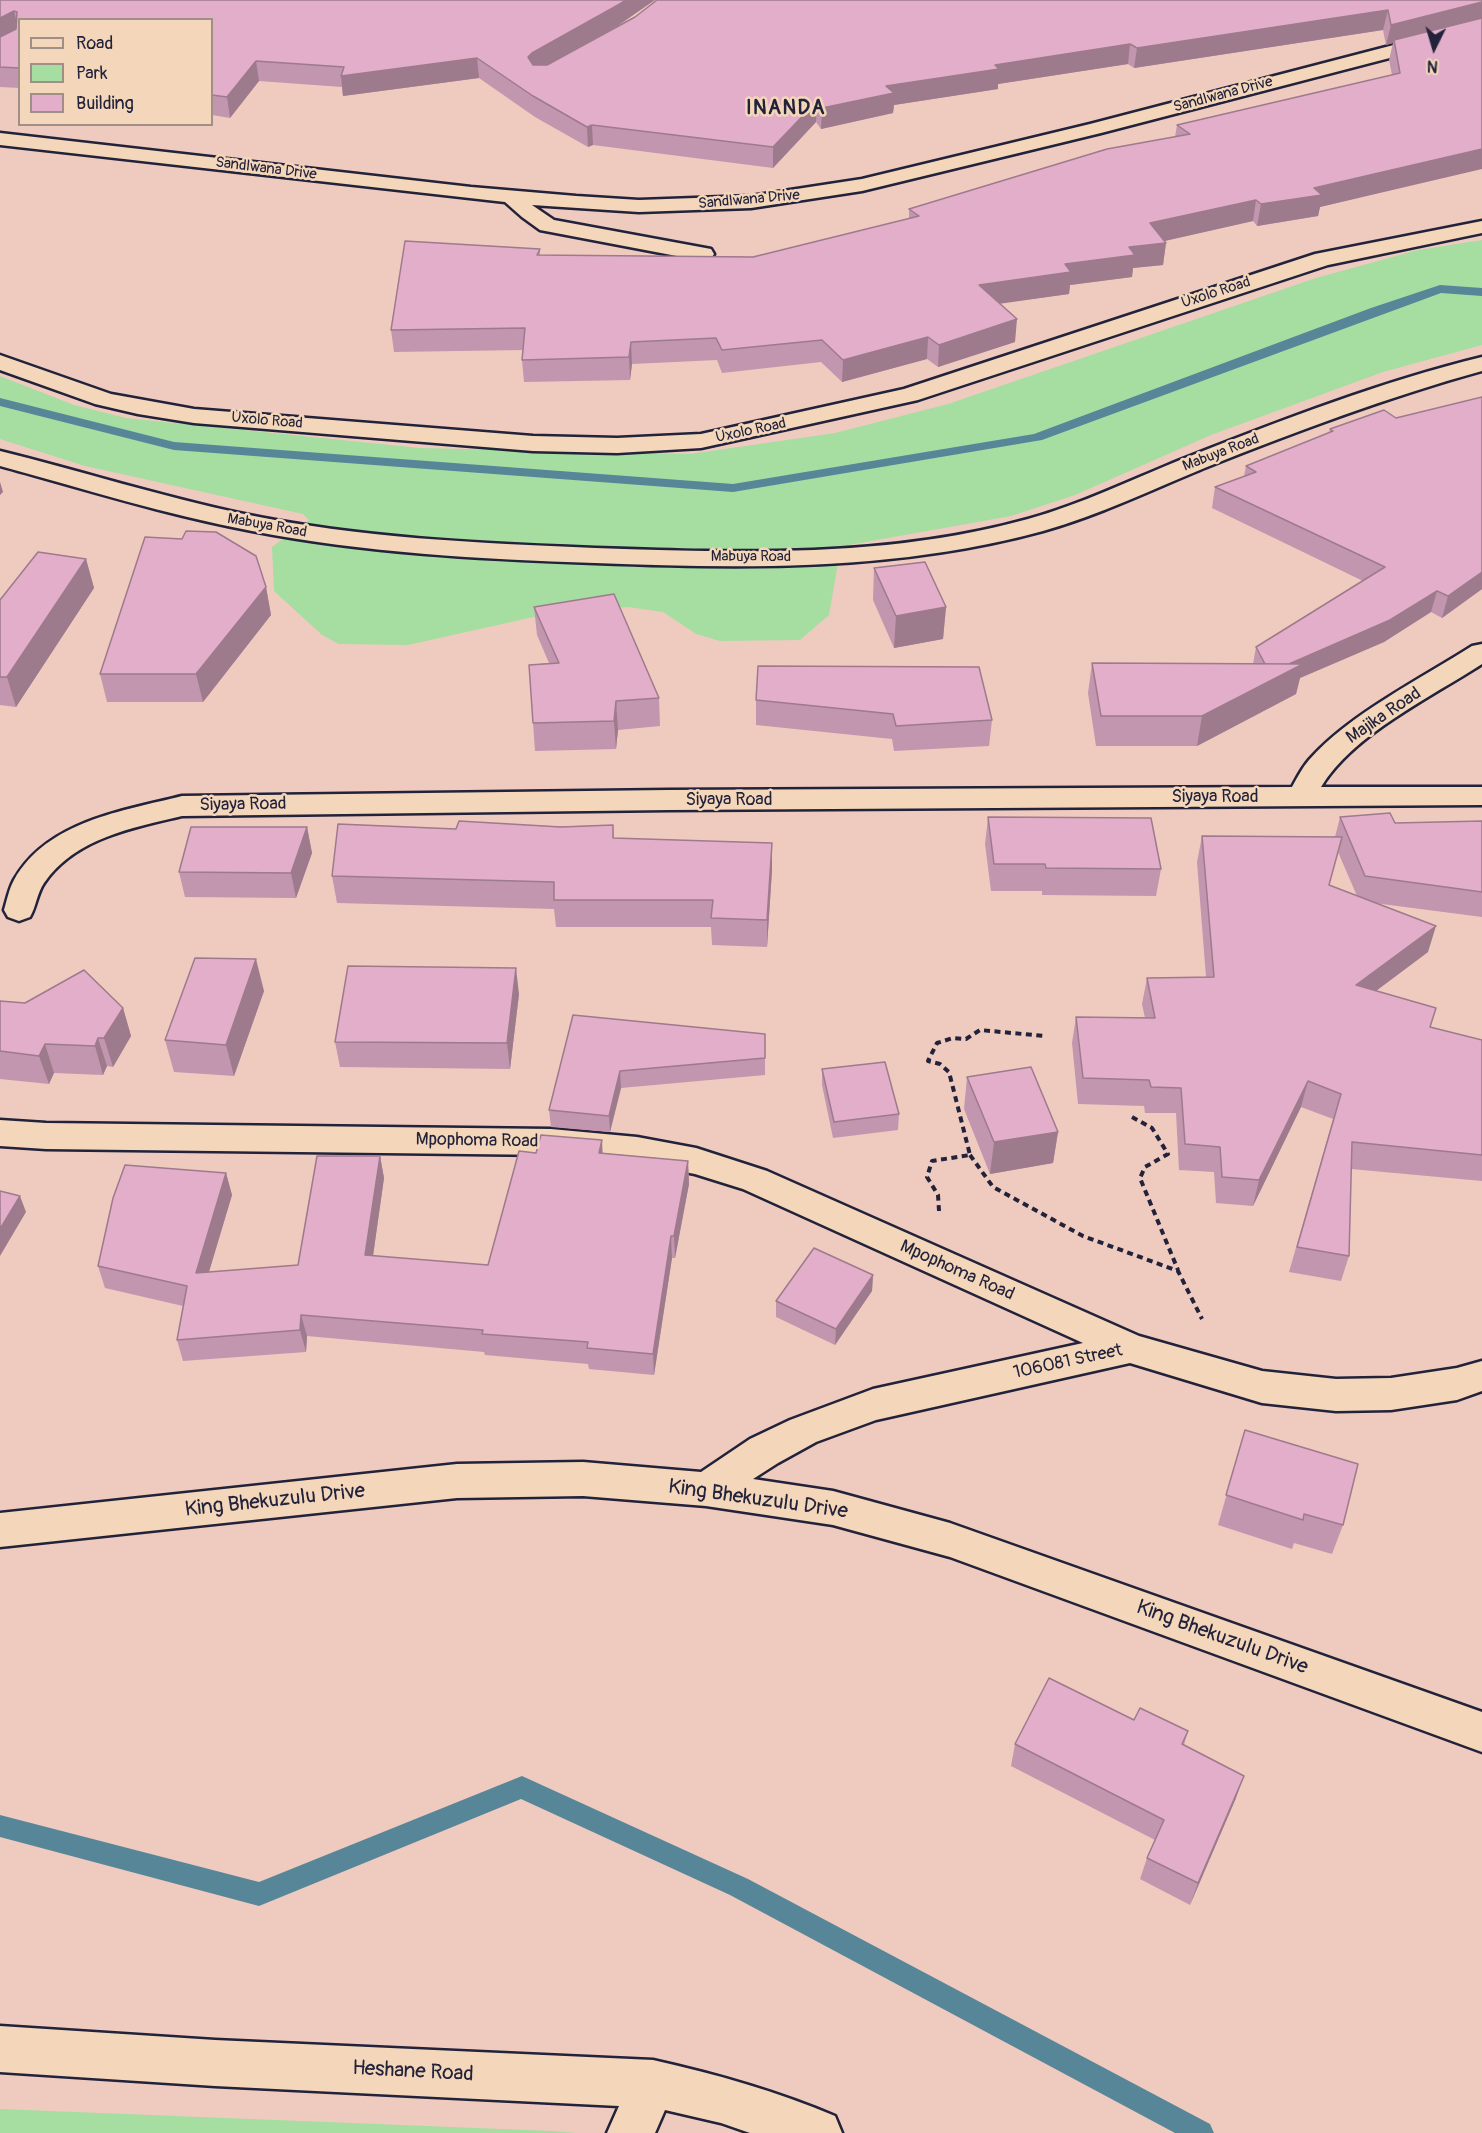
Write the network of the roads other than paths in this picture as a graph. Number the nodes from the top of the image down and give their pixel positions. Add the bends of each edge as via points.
1 (1482, 28) edge
2 (0, 139) edge
3 (511, 196) junction
4 (1482, 227) edge
5 (703, 254) edge
6 (0, 362) edge
7 (1482, 364) edge
8 (0, 458) edge
9 (1482, 652) edge
10 (1301, 796) junction
11 (1482, 796) edge
12 (19, 910) dead end
13 (0, 1133) edge
14 (1130, 1348) junction
15 (1482, 1376) edge
16 (706, 1489) junction
17 (0, 1530) edge
18 (1482, 1732) edge
19 (0, 2049) edge
20 (653, 2084) junction
21 (631, 2133) edge
22 (818, 2133) edge

1 - 3 street, Sandlwana Drive via 1094,129 808,195 751,202 639,206
2 - 3 street, Sandlwana Drive
3 - 5 street via 548,225
4 - 6 street, Uxolo Road via 1323,259 910,395 667,445 422,436 175,413 92,396
7 - 8 street, Mabuya Road via 1269,434 1038,524 900,551 803,557 643,557 331,537 218,517
9 - 10 street, Majika Road via 1362,728 1318,768
10 - 11 street, Siyaya Road
10 - 12 street, Siyaya Road via 182,806 120,821 78,837 52,854 28,882
13 - 14 street, Mpophoma Road via 551,1142 637,1150 696,1161 755,1180
14 - 15 street, 106081 Street via 1262,1387 1336,1395 1391,1394
14 - 16 street, 106081 Street via 873,1405 764,1451
16 - 17 street, King Bhekuzulu Drive via 583,1479 456,1481
16 - 18 street, King Bhekuzulu Drive via 833,1508 950,1540
19 - 20 street, Heshane Road
20 - 21 street
20 - 22 street, Heshane Road via 720,2099

